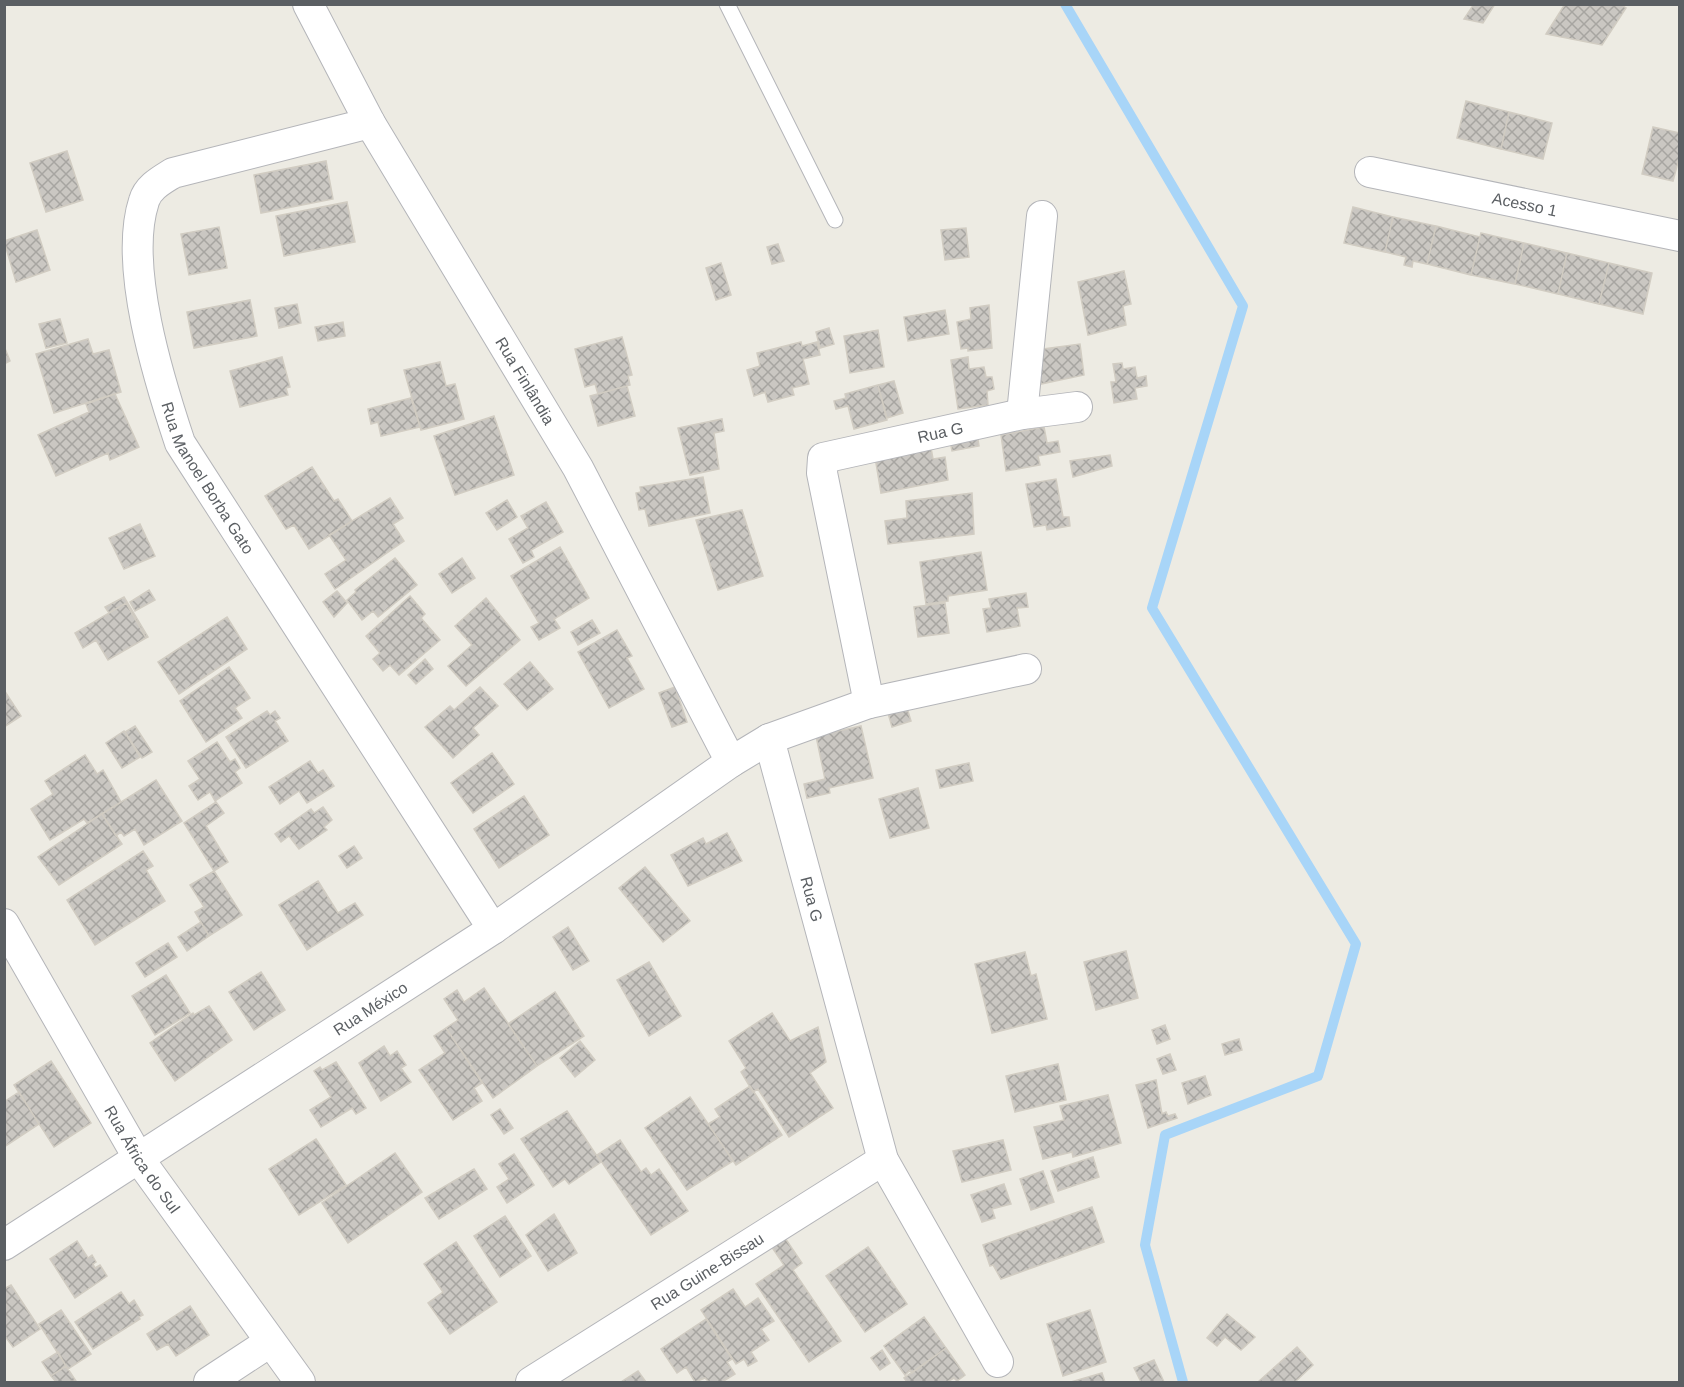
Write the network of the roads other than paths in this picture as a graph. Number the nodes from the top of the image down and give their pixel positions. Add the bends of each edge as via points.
1 (308, 4) edge
2 (727, 4) edge
3 (370, 123) junction
4 (1370, 172) dead end
5 (1042, 216) dead end
6 (835, 220) dead end
7 (1680, 236) edge
8 (1077, 407) dead end
9 (1022, 414) junction
10 (1026, 669) dead end
11 (868, 703) junction
12 (769, 739) junction
13 (731, 762) junction
14 (4, 924) edge
15 (493, 929) junction
16 (139, 1159) junction
17 (883, 1160) junction
18 (4, 1245) edge
19 (270, 1342) junction
20 (998, 1362) dead end
21 (209, 1383) edge
22 (300, 1383) edge
23 (531, 1383) edge

1 - 3 street, Rua Finlândia
2 - 6 lane
3 - 13 street, Rua Finlândia via 578,468
3 - 15 street, Rua Manoel Borba Gato via 173,174 156,183 144,199 138,272 163,392 180,443
4 - 7 street, Acesso 1
5 - 9 street
8 - 9 street
9 - 11 street, Rua G via 823,458 822,473
10 - 11 street
11 - 12 street
12 - 13 street, Rua México
12 - 17 street, Rua G
13 - 15 street, Rua México
14 - 16 street, Rua África do Sul
15 - 16 street, Rua México
16 - 18 street, Rua México
16 - 19 street, Rua África do Sul
17 - 20 street, Rua G
17 - 23 street, Rua Guine-Bissau
19 - 21 street
19 - 22 street, Rua África do Sul

